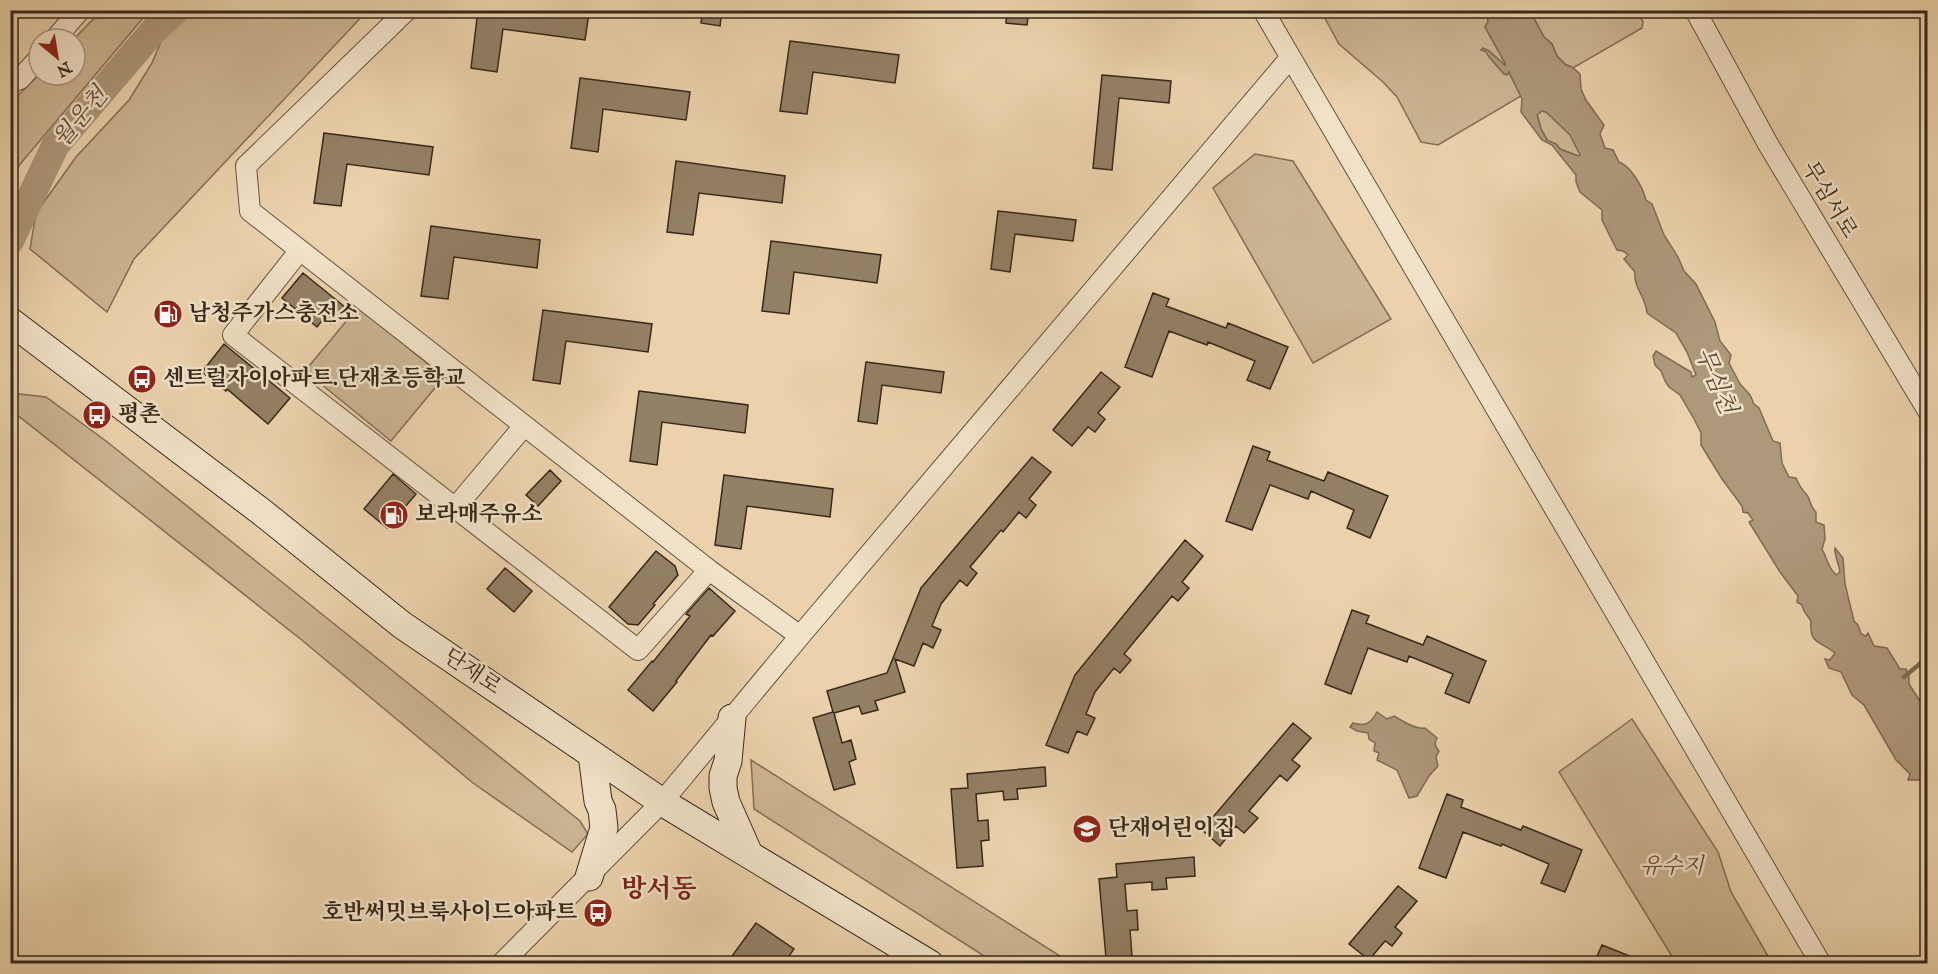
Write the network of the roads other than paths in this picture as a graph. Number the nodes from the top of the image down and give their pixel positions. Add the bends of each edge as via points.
1 (80, 10) edge
2 (407, 10) edge
3 (1263, 10) edge
4 (1695, 10) edge
5 (65, 27) edge
6 (1290, 58) junction
7 (27, 72) edge
8 (10, 82) edge
9 (300, 250) junction
10 (10, 321) edge
11 (1928, 411) edge
12 (524, 426) junction
13 (455, 508) junction
14 (709, 570) junction
15 (800, 636) junction
16 (732, 718) junction
17 (592, 754) junction
18 (662, 802) junction
19 (749, 854) junction
20 (589, 876) junction
21 (501, 963) edge
22 (930, 963) edge
23 (1821, 963) edge

1 - 5 street
2 - 9 street via 246,166 250,211
3 - 6 street
4 - 11 street, 무심서로 via 1768,144
6 - 15 street
6 - 23 street
7 - 8 street via 20,80
9 - 12 street
9 - 13 street via 232,335
10 - 17 street, 단재로 via 402,625
12 - 13 street
12 - 14 street
13 - 14 street via 638,650
14 - 15 street
15 - 16 street
16 - 18 street
16 - 19 street via 723,788
17 - 18 street, 단재로
17 - 20 street via 604,828
18 - 19 street, 단재로
18 - 20 street
19 - 22 street, 단재로
20 - 21 street

